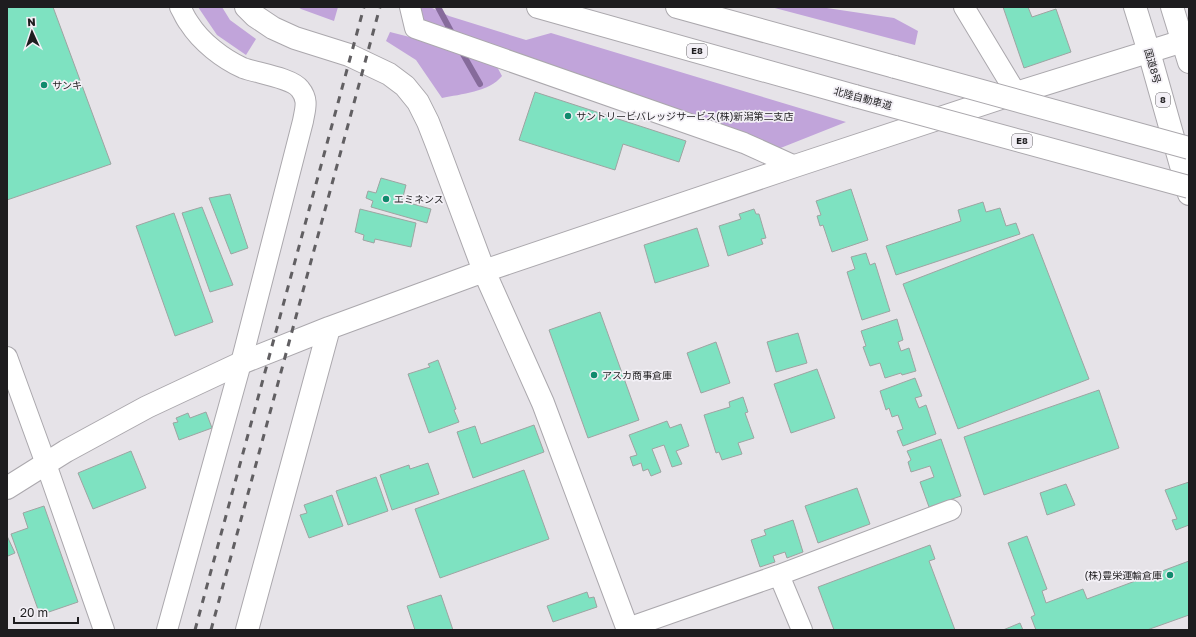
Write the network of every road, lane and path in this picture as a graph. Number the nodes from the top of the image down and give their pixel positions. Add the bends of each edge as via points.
1 (180, 7) edge
2 (246, 7) edge
3 (410, 7) edge
4 (538, 7) edge
5 (677, 7) edge
6 (964, 7) edge
7 (1135, 7) edge
8 (1172, 7) edge
9 (1183, 41) junction
10 (1149, 52) junction
11 (1189, 62) edge
12 (1016, 93) junction
13 (1189, 148) edge
14 (795, 166) junction
15 (1189, 187) edge
16 (1189, 194) edge
17 (484, 271) junction
18 (329, 328) junction
19 (7, 357) edge
20 (241, 362) junction
21 (46, 464) junction
22 (7, 488) edge
23 (951, 510) dead end
24 (779, 575) junction
25 (628, 629) edge
26 (104, 630) edge
27 (167, 630) edge
28 (247, 630) edge
29 (802, 630) edge

1 - 20 street via 189,24 224,58 243,68 286,80 299,87 306,98 303,121
2 - 17 main road via 273,28 295,38 350,55 389,74 405,86 418,102 428,122
3 - 14 street via 415,28 744,143
4 - 15 main road, 北陸自動車道 / E8, bridge
5 - 13 main road, bridge
6 - 12 street
7 - 10 main road, 国道8号 / 8
8 - 9 main road
9 - 10 main road
9 - 11 main road
10 - 12 main road
10 - 16 main road, 国道8号 / 8
12 - 14 main road
14 - 17 main road
17 - 18 main road
17 - 25 main road via 543,403
18 - 20 main road
18 - 28 main road
19 - 21 street
20 - 21 main road via 147,407
20 - 27 street
21 - 22 main road
21 - 26 street
23 - 24 street
24 - 25 street
24 - 29 street

